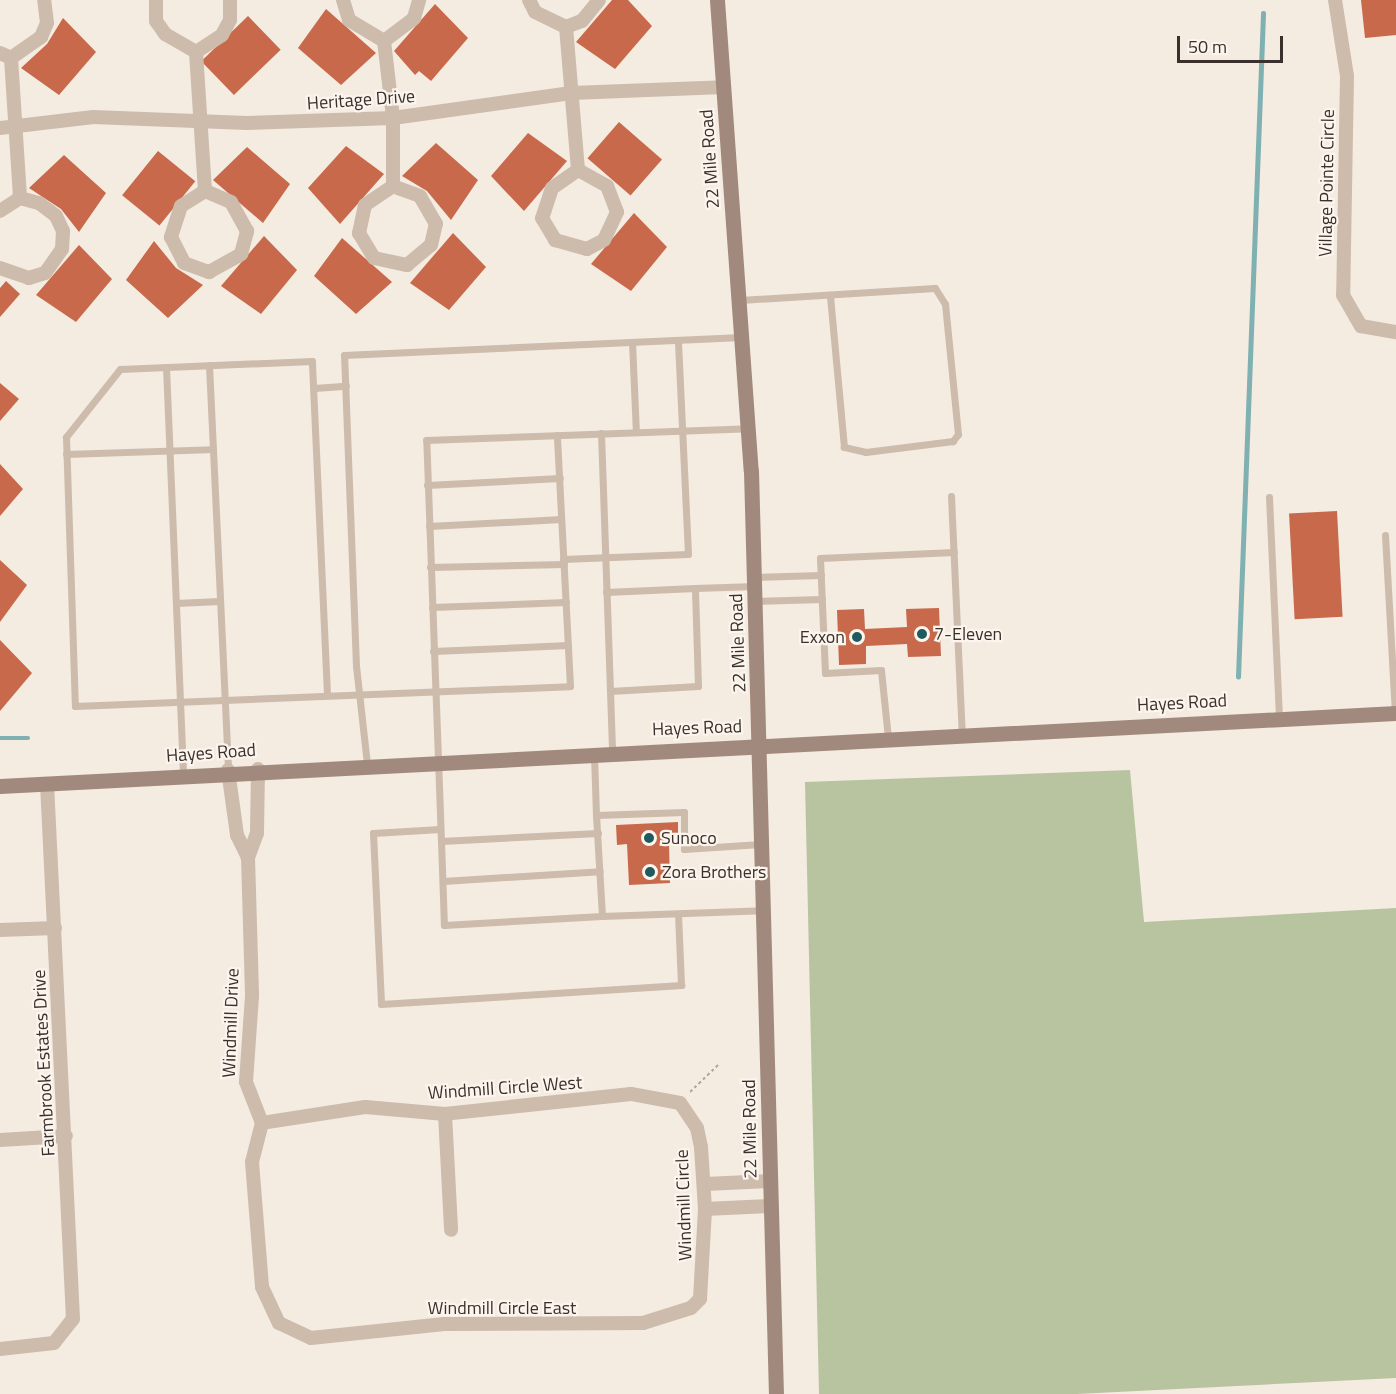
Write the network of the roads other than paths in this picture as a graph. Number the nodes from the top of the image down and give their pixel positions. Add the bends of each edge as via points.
1 (44, 0) edge
2 (156, 0) edge
3 (230, 0) edge
4 (344, 0) edge
5 (418, 0) edge
6 (529, 0) edge
7 (600, 0) edge
8 (717, 0) edge
9 (1335, 0) edge
10 (566, 27) junction
11 (384, 42) junction
12 (196, 52) junction
13 (5, 56) edge
14 (724, 87) junction
15 (571, 93) junction
16 (393, 118) junction
17 (198, 121) junction
18 (16, 127) junction
19 (0, 128) edge
20 (578, 170) junction
21 (393, 186) junction
22 (205, 191) junction
23 (20, 198) junction
24 (0, 211) edge
25 (0, 268) edge
26 (830, 295) junction
27 (740, 300) junction
28 (1396, 332) edge
29 (742, 337) junction
30 (678, 340) junction
31 (632, 342) junction
32 (209, 365) junction
33 (166, 367) junction
34 (346, 386) junction
35 (314, 388) junction
36 (749, 428) junction
37 (681, 431) junction
38 (636, 432) junction
39 (601, 433) junction
40 (557, 435) junction
41 (213, 449) junction
42 (169, 450) junction
43 (66, 454) junction
44 (560, 478) junction
45 (427, 485) junction
46 (951, 496) dead end
47 (1269, 496) dead end
48 (561, 519) junction
49 (429, 526) junction
50 (1385, 535) dead end
51 (954, 552) junction
52 (604, 557) junction
53 (564, 561) junction
54 (430, 567) junction
55 (821, 574) junction
56 (756, 581) junction
57 (695, 588) junction
58 (606, 592) junction
59 (822, 599) junction
60 (220, 601) junction
61 (757, 601) junction
62 (566, 602) junction
63 (176, 603) junction
64 (432, 608) junction
65 (568, 645) junction
66 (433, 651) junction
67 (610, 691) junction
68 (434, 692) junction
69 (362, 693) junction
70 (327, 694) junction
71 (224, 698) junction
72 (180, 700) junction
73 (1395, 713) edge
74 (1279, 718) junction
75 (962, 734) junction
76 (888, 738) junction
77 (761, 745) junction
78 (612, 751) junction
79 (594, 752) junction
80 (436, 761) junction
81 (367, 764) junction
82 (258, 769) junction
83 (228, 770) junction
84 (183, 774) junction
85 (47, 784) junction
86 (0, 786) edge
87 (596, 815) junction
88 (441, 829) junction
89 (598, 833) junction
90 (441, 841) junction
91 (764, 844) junction
92 (248, 858) junction
93 (600, 871) junction
94 (443, 881) junction
95 (766, 910) junction
96 (678, 914) junction
97 (602, 916) junction
98 (55, 927) junction
99 (0, 930) edge
100 (680, 1103) joint
101 (445, 1114) junction
102 (262, 1123) junction
103 (66, 1136) junction
104 (0, 1140) edge
105 (771, 1181) junction
106 (705, 1184) junction
107 (771, 1206) junction
108 (705, 1209) junction
109 (451, 1230) dead end
110 (691, 1308) joint
111 (0, 1349) edge
112 (776, 1394) edge

1 - 13 street via 47,24 41,37
2 - 12 street via 156,21 165,34
3 - 12 street via 230,20 222,35
4 - 11 street via 349,20
5 - 11 street via 414,18
6 - 10 street via 536,12
7 - 10 street via 582,21
8 - 14 main road, 22 Mile Road
9 - 28 street, Village Pointe Circle via 1347,76 1343,295 1361,326
10 - 15 street
11 - 16 street
12 - 17 street
13 - 18 street
14 - 15 street, Heritage Drive
14 - 27 main road, 22 Mile Road
15 - 16 street, Heritage Drive
15 - 20 street
16 - 17 street, Heritage Drive
16 - 21 street
17 - 18 street, Heritage Drive via 93,117
17 - 22 street
18 - 19 street, Heritage Drive
18 - 23 street
20 - 20 street via 552,188 542,218 555,240 587,249 604,240 617,212 607,186
21 - 21 street via 365,205 359,233 374,258 407,265 432,245 436,224 420,196
22 - 22 street via 181,206 171,237 184,263 209,272 241,255 247,231 231,202
23 - 24 street
23 - 25 street via 56,216 62,249 45,273 29,278
26 - 26 lane via 927,286 942,295 958,434 953,441 866,452 844,447
26 - 27 lane
27 - 29 main road, 22 Mile Road
29 - 30 lane
29 - 36 main road, 22 Mile Road
30 - 31 lane
30 - 37 lane
31 - 34 lane via 344,355
31 - 38 lane
32 - 33 lane
32 - 35 lane via 312,361
32 - 41 lane
33 - 42 lane
33 - 43 lane via 120,369 66,437
34 - 35 lane
34 - 69 lane via 356,666
35 - 70 lane
36 - 37 lane
36 - 56 main road, 22 Mile Road
37 - 38 lane
37 - 52 lane via 688,554
38 - 39 lane
39 - 40 lane
39 - 52 lane
40 - 44 lane
40 - 45 lane via 426,440
41 - 42 lane
41 - 60 lane
42 - 43 lane
42 - 63 lane
43 - 72 lane via 75,706
44 - 45 lane
44 - 48 lane
45 - 49 lane
46 - 51 lane
47 - 74 lane
48 - 49 lane
48 - 53 lane
49 - 54 lane
50 - 73 lane
51 - 55 lane via 820,558
51 - 75 lane
52 - 53 lane
52 - 58 lane
53 - 54 lane
53 - 62 lane
54 - 64 lane
55 - 56 lane
55 - 59 lane
56 - 57 lane
56 - 61 main road, 22 Mile Road
57 - 58 lane
57 - 67 lane via 698,686
58 - 67 lane
59 - 61 lane
59 - 76 lane via 825,673 881,670
60 - 63 lane
60 - 71 lane
61 - 77 main road, 22 Mile Road
62 - 64 lane
62 - 65 lane
63 - 72 lane
64 - 66 lane
65 - 66 lane
65 - 68 lane via 570,686
66 - 68 lane
67 - 78 lane
68 - 69 lane
68 - 80 lane
69 - 70 lane
69 - 81 lane
70 - 71 lane
71 - 72 lane
71 - 83 lane
72 - 84 lane
73 - 74 main road, Hayes Road
74 - 75 main road, Hayes Road
75 - 76 main road, Hayes Road
76 - 77 main road, Hayes Road
77 - 78 main road, Hayes Road
77 - 91 main road, 22 Mile Road
78 - 79 main road, Hayes Road
79 - 80 main road, Hayes Road
79 - 87 lane
80 - 81 main road, Hayes Road
80 - 88 lane
81 - 82 main road, Hayes Road
82 - 83 main road, Hayes Road
82 - 92 street, Windmill Drive via 258,833
83 - 84 main road, Hayes Road
83 - 92 street, Windmill Drive via 237,835
84 - 85 main road, Hayes Road
85 - 86 main road, Hayes Road
85 - 98 street, Farmbrook Estates Drive
87 - 89 lane
87 - 91 lane via 684,812 684,849
88 - 90 lane
88 - 96 lane via 373,832 381,1004 681,985
89 - 90 lane
89 - 93 lane
90 - 94 lane
91 - 95 main road, 22 Mile Road
92 - 102 street, Windmill Drive via 252,996 246,1083
93 - 94 lane
93 - 97 lane
94 - 97 lane via 444,925
95 - 96 lane
95 - 105 main road, 22 Mile Road
96 - 97 lane
98 - 99 street
98 - 103 street, Farmbrook Estates Drive
100 - 101 street, Windmill Circle West via 631,1094
100 - 106 street, Windmill Circle via 697,1128
101 - 102 street, Windmill Circle West via 365,1107
101 - 109 street
102 - 110 street, Windmill Circle East via 252,1152 262,1287 279,1323 311,1338 444,1324 643,1323
103 - 104 street
103 - 111 street, Farmbrook Estates Drive via 74,1309 62,1338 45,1346
105 - 106 street
105 - 107 main road, 22 Mile Road
106 - 108 street, Windmill Circle
107 - 108 street
107 - 112 main road, 22 Mile Road
108 - 110 street, Windmill Circle via 704,1283

